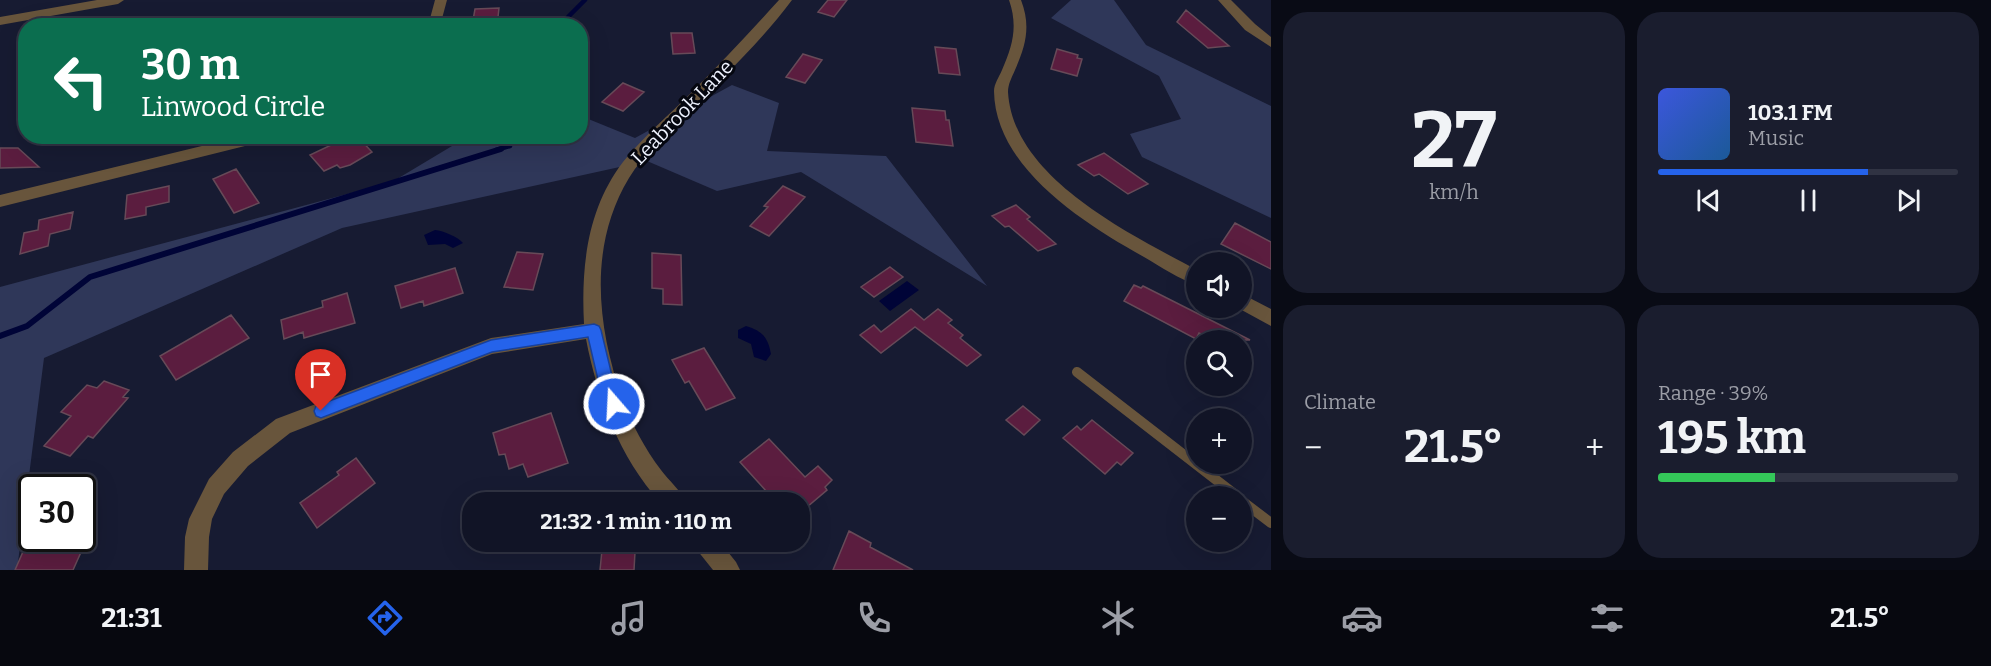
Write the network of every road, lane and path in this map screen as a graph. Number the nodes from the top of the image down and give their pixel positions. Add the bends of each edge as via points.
1 (118, 0) edge
2 (441, 0) edge
3 (786, 0) edge
4 (1015, 0) edge
5 (1224, 0) edge
6 (436, 18) edge
7 (0, 21) edge
8 (1271, 43) edge
9 (233, 144) edge
10 (0, 201) edge
11 (1186, 272) edge
12 (1252, 308) edge
13 (1271, 318) edge
14 (594, 330) junction
15 (1077, 372) dead end
16 (1223, 486) edge
17 (666, 492) edge
18 (1252, 509) edge
19 (1271, 523) edge
20 (713, 552) edge
21 (196, 570) edge
22 (728, 570) edge

1 - 7 street
2 - 6 street
3 - 14 street, Leabrook Lane via 634,159 621,178 607,204 592,262
4 - 11 street via 1023,27 1022,41 1001,87 1001,103 1004,118 1020,147 1059,193 1132,243
5 - 8 street
9 - 10 street
12 - 13 street
14 - 17 street, Leabrook Lane via 606,384 622,423 648,471
14 - 21 street via 491,346 284,426 258,442 219,484 197,536
15 - 16 lane
18 - 19 lane
20 - 22 street

